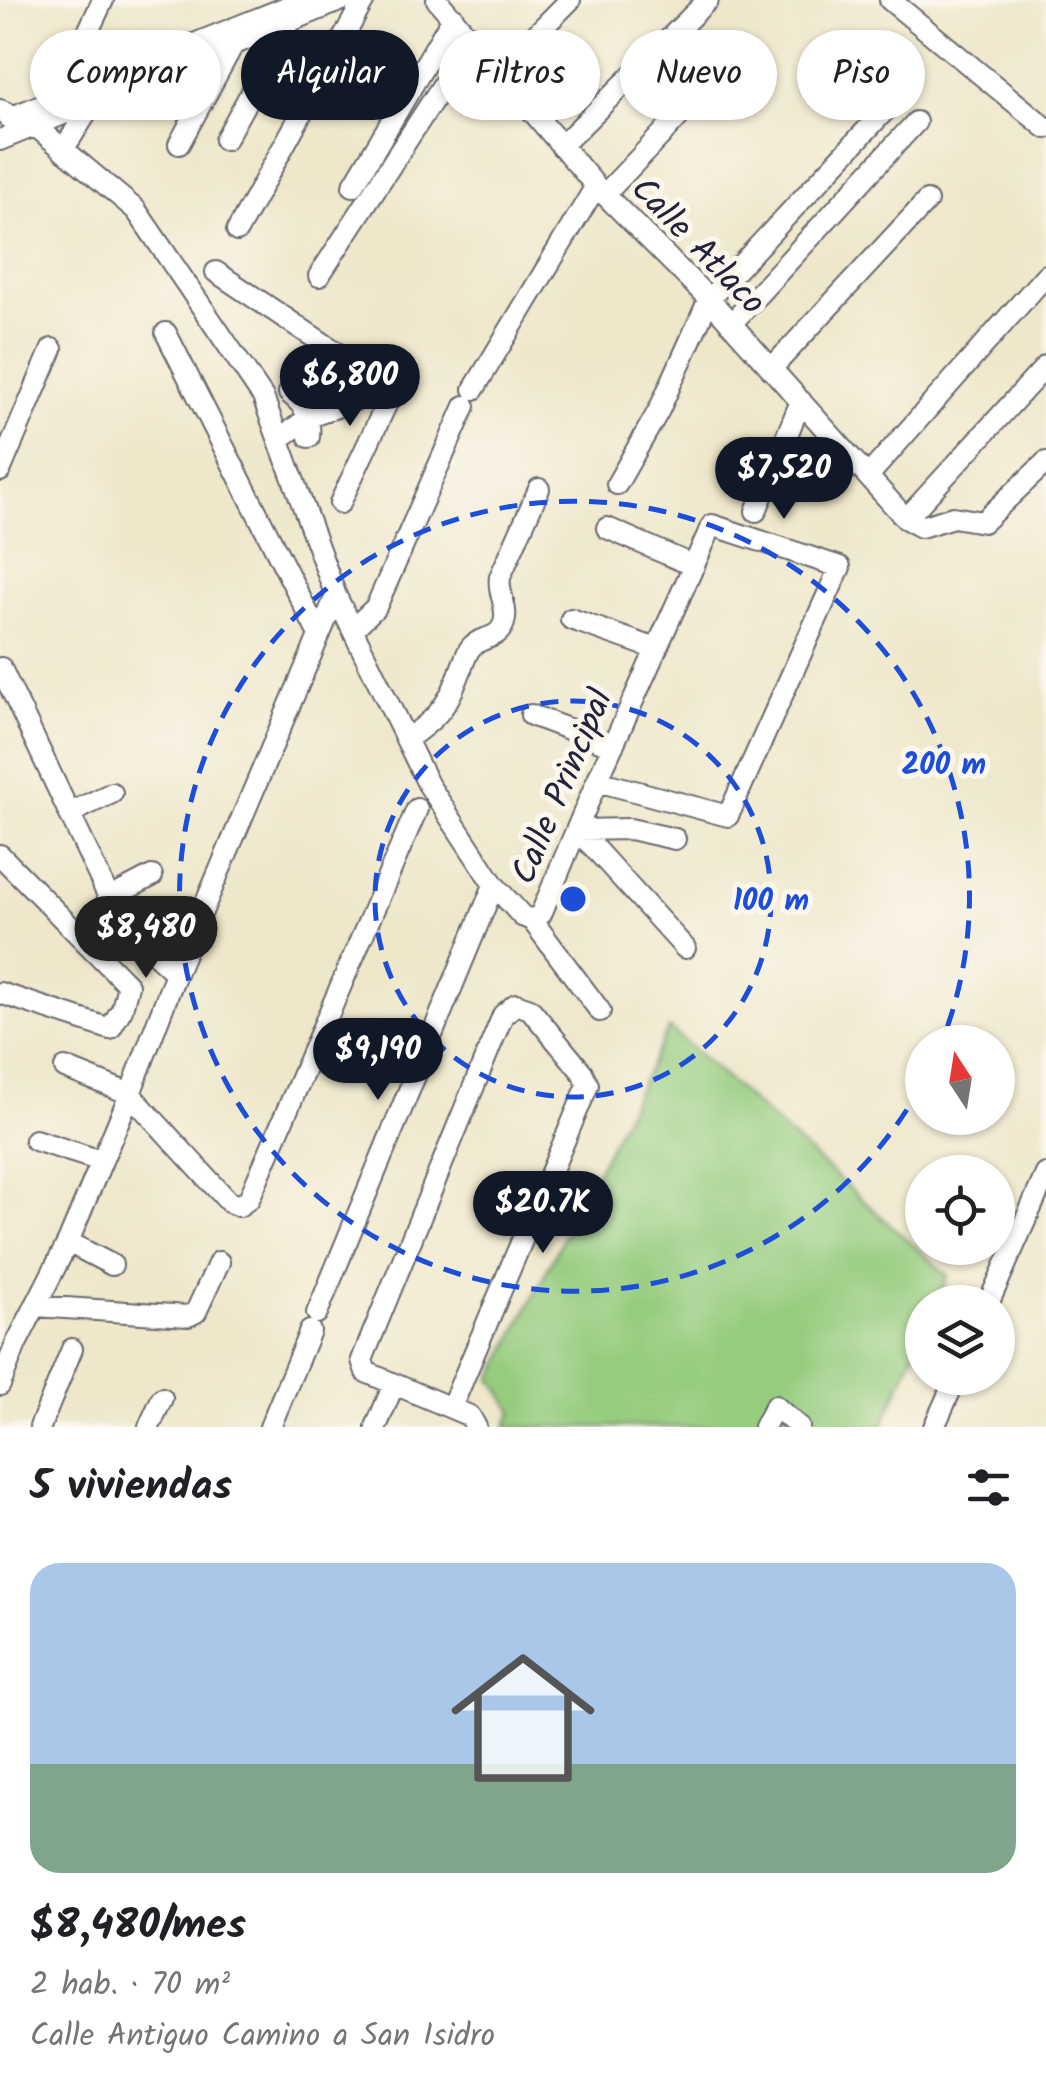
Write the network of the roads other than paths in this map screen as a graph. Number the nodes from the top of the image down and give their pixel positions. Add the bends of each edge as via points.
1 (102, 0) edge
2 (304, 0) edge
3 (342, 0) edge
4 (364, 0) edge
5 (438, 0) edge
6 (570, 0) edge
7 (708, 0) edge
8 (893, 1) edge
9 (279, 10) edge
10 (454, 17) junction
11 (90, 30) edge
12 (464, 30) edge
13 (540, 30) edge
14 (238, 36) junction
15 (221, 42) edge
16 (221, 43) edge
17 (439, 91) edge
18 (12, 118) edge
19 (82, 120) edge
20 (539, 120) edge
21 (672, 120) edge
22 (877, 120) edge
23 (916, 122) dead end
24 (1046, 128) edge
25 (0, 140) edge
26 (225, 140) dead end
27 (179, 144) dead end
28 (561, 146) junction
29 (63, 150) junction
30 (353, 186) dead end
31 (601, 190) junction
32 (927, 202) dead end
33 (237, 231) dead end
34 (216, 272) dead end
35 (1046, 275) edge
36 (319, 276) dead end
37 (709, 299) junction
38 (731, 324) junction
39 (166, 333) dead end
40 (52, 349) dead end
41 (1046, 366) edge
42 (771, 369) junction
43 (376, 390) junction
44 (289, 393) dead end
45 (801, 402) junction
46 (307, 427) junction
47 (279, 438) junction
48 (1046, 462) edge
49 (0, 471) edge
50 (868, 476) junction
51 (742, 481) dead end
52 (617, 484) dead end
53 (539, 489) dead end
54 (765, 489) junction
55 (340, 503) dead end
56 (756, 510) dead end
57 (913, 523) junction
58 (608, 528) dead end
59 (694, 566) junction
60 (336, 596) junction
61 (571, 619) dead end
62 (354, 628) junction
63 (318, 634) junction
64 (656, 649) junction
65 (2, 675) edge
66 (531, 715) dead end
67 (408, 738) junction
68 (610, 745) junction
69 (597, 781) junction
70 (112, 793) dead end
71 (417, 810) dead end
72 (70, 813) junction
73 (469, 834) dead end
74 (584, 837) junction
75 (675, 839) dead end
76 (0, 855) edge
77 (152, 876) dead end
78 (494, 886) junction
79 (110, 898) junction
80 (532, 920) junction
81 (685, 948) dead end
82 (176, 972) junction
83 (0, 993) edge
84 (122, 1008) junction
85 (600, 1010) dead end
86 (158, 1021) junction
87 (65, 1068) dead end
88 (130, 1094) junction
89 (34, 1140) dead end
90 (101, 1161) junction
91 (1046, 1174) edge
92 (68, 1242) junction
93 (218, 1262) dead end
94 (112, 1265) dead end
95 (997, 1285) edge
96 (35, 1306) junction
97 (8, 1344) edge
98 (72, 1349) dead end
99 (394, 1384) junction
100 (0, 1385) edge
101 (948, 1395) edge
102 (162, 1398) dead end
103 (451, 1408) junction
104 (476, 1425) edge
105 (40, 1427) edge
106 (150, 1427) edge
107 (270, 1427) edge
108 (376, 1427) edge
109 (764, 1427) edge
110 (798, 1427) edge
111 (934, 1427) edge

1 - 11 street
2 - 9 street
3 - 9 street
4 - 33 street
5 - 10 street, Calle Atlaco
6 - 13 street
7 - 28 street
8 - 24 street
9 - 14 street
9 - 26 street
10 - 12 street, Calle Atlaco
10 - 30 street
14 - 15 street
14 - 16 street
14 - 27 street
17 - 36 street
18 - 25 street
18 - 29 street, Calle Principal
19 - 29 street
20 - 28 street, Calle Atlaco
21 - 31 street
22 - 37 street
23 - 38 street
28 - 31 street, Calle Atlaco
29 - 47 street, Calle Principal via 136,210 263,396
31 - 37 street, Calle Atlaco
31 - 62 street via 470,398 376,607
32 - 42 street
34 - 43 street
35 - 50 street
37 - 38 street, Calle Atlaco
37 - 52 street
38 - 42 street, Calle Atlaco
39 - 63 street
40 - 49 street
41 - 57 street
42 - 45 street, Calle Atlaco
43 - 46 street
43 - 55 street
44 - 46 street via 303,405
45 - 50 street, Calle Atlaco
45 - 54 street
46 - 47 street
47 - 60 street, Calle Principal
48 - 57 street via 984,522 953,517
50 - 57 street, Calle Atlaco
51 - 54 street
53 - 67 street via 500,577 503,628 469,650 448,705
54 - 56 street
58 - 59 street
59 - 64 street, Calle Principal
59 - 69 street, Calle Principal via 712,525 840,566 728,816
60 - 62 street, Calle Principal
60 - 63 street
61 - 64 street
62 - 67 street, Calle Principal
63 - 82 street
64 - 68 street, Calle Principal
65 - 72 street
66 - 68 street
67 - 78 street, Calle Principal via 428,784
68 - 69 street, Calle Principal
68 - 73 street via 534,908
69 - 74 street, Calle Principal
70 - 72 street
71 - 88 street via 250,1199 239,1206 228,1202
72 - 79 street
74 - 75 street via 630,828
74 - 80 street, Calle Principal
74 - 81 street
76 - 84 street via 119,972 128,985
77 - 79 street
78 - 80 street, Calle Principal
78 - 107 street
79 - 82 street via 121,923
80 - 85 street
82 - 86 street
83 - 84 street via 110,1029
84 - 86 street
86 - 88 street
87 - 88 street
88 - 90 street
89 - 90 street
90 - 92 street
91 - 95 street
92 - 94 street
92 - 96 street
93 - 96 street via 196,1312 188,1316
96 - 97 street
97 - 100 street
98 - 105 street
99 - 103 street
99 - 103 street via 362,1366 503,1016 516,1004 530,1009 588,1085
99 - 108 street
101 - 111 street
102 - 106 street
103 - 104 street
109 - 110 street via 775,1406

